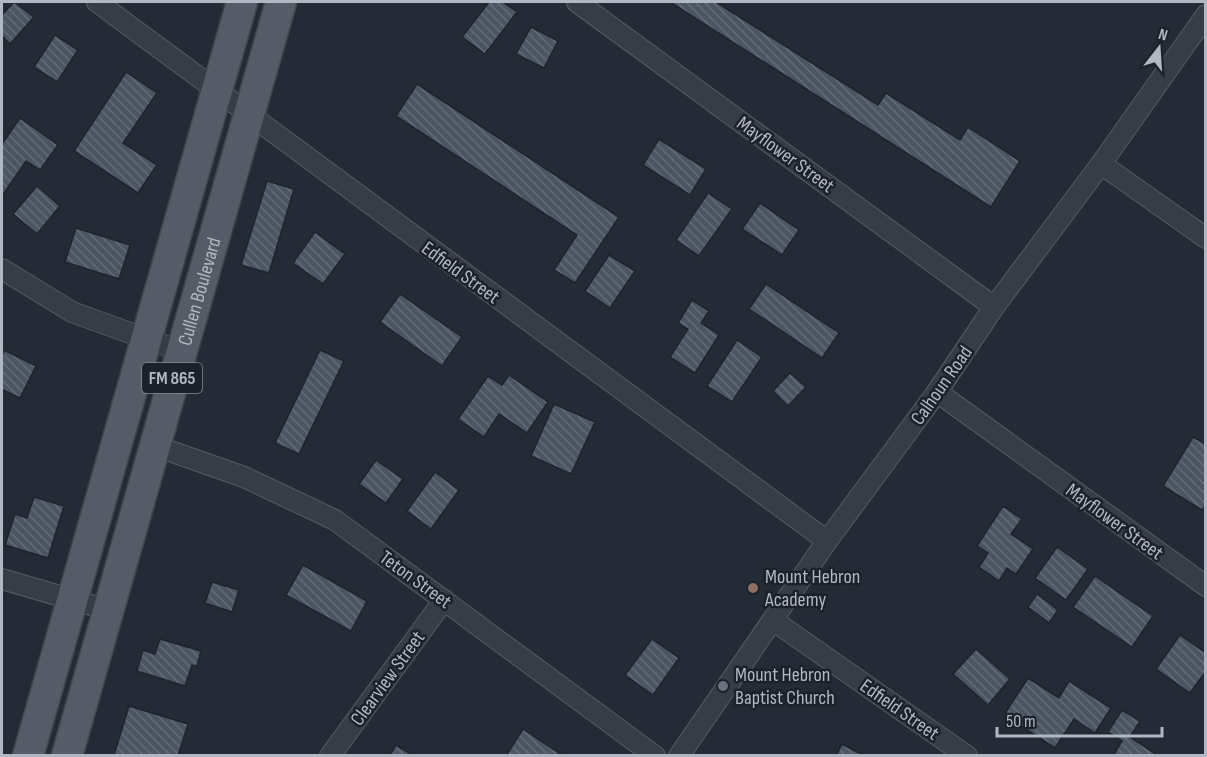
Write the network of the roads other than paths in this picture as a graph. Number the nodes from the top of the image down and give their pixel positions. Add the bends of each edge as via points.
1 (97, 2) edge
2 (242, 2) edge
3 (281, 2) edge
4 (577, 2) edge
5 (1206, 15) edge
6 (215, 91) junction
7 (248, 114) junction
8 (1101, 164) junction
9 (1206, 238) edge
10 (2, 272) edge
11 (994, 307) junction
12 (145, 341) junction
13 (180, 351) junction
14 (938, 392) junction
15 (118, 435) junction
16 (153, 445) junction
17 (827, 541) junction
18 (2, 579) edge
19 (1206, 586) edge
20 (73, 600) junction
21 (444, 600) junction
22 (108, 610) junction
23 (774, 621) junction
24 (28, 756) edge
25 (67, 756) edge
26 (330, 756) edge
27 (655, 756) edge
28 (679, 756) edge
29 (967, 756) edge

1 - 6 street, Edfield Street
2 - 6 main road, Cullen Boulevard / FM 865
3 - 7 main road, Cullen Boulevard / FM 865
4 - 11 street, Mayflower Street
5 - 8 street, Calhoun Road
6 - 7 street, Edfield Street
6 - 12 main road, Cullen Boulevard / FM 865
7 - 13 main road, Cullen Boulevard / FM 865
7 - 17 street, Edfield Street
8 - 9 street
8 - 11 street, Calhoun Road
10 - 12 street via 72,312
11 - 14 street, Calhoun Road
12 - 13 street
12 - 15 main road, Cullen Boulevard / FM 865
13 - 16 main road, Cullen Boulevard / FM 865
14 - 17 street, Calhoun Road
14 - 19 street, Mayflower Street
15 - 16 main road
15 - 20 main road, Cullen Boulevard / FM 865
16 - 21 street, Teton Street via 244,477 335,520
16 - 22 main road, Cullen Boulevard / FM 865
17 - 23 street, Calhoun Road
18 - 20 street
20 - 22 street
20 - 24 main road, Cullen Boulevard / FM 865
21 - 26 street, Clearview Street
21 - 27 street, Teton Street
22 - 25 main road, Cullen Boulevard / FM 865
23 - 28 street, Calhoun Road
23 - 29 street, Edfield Street

